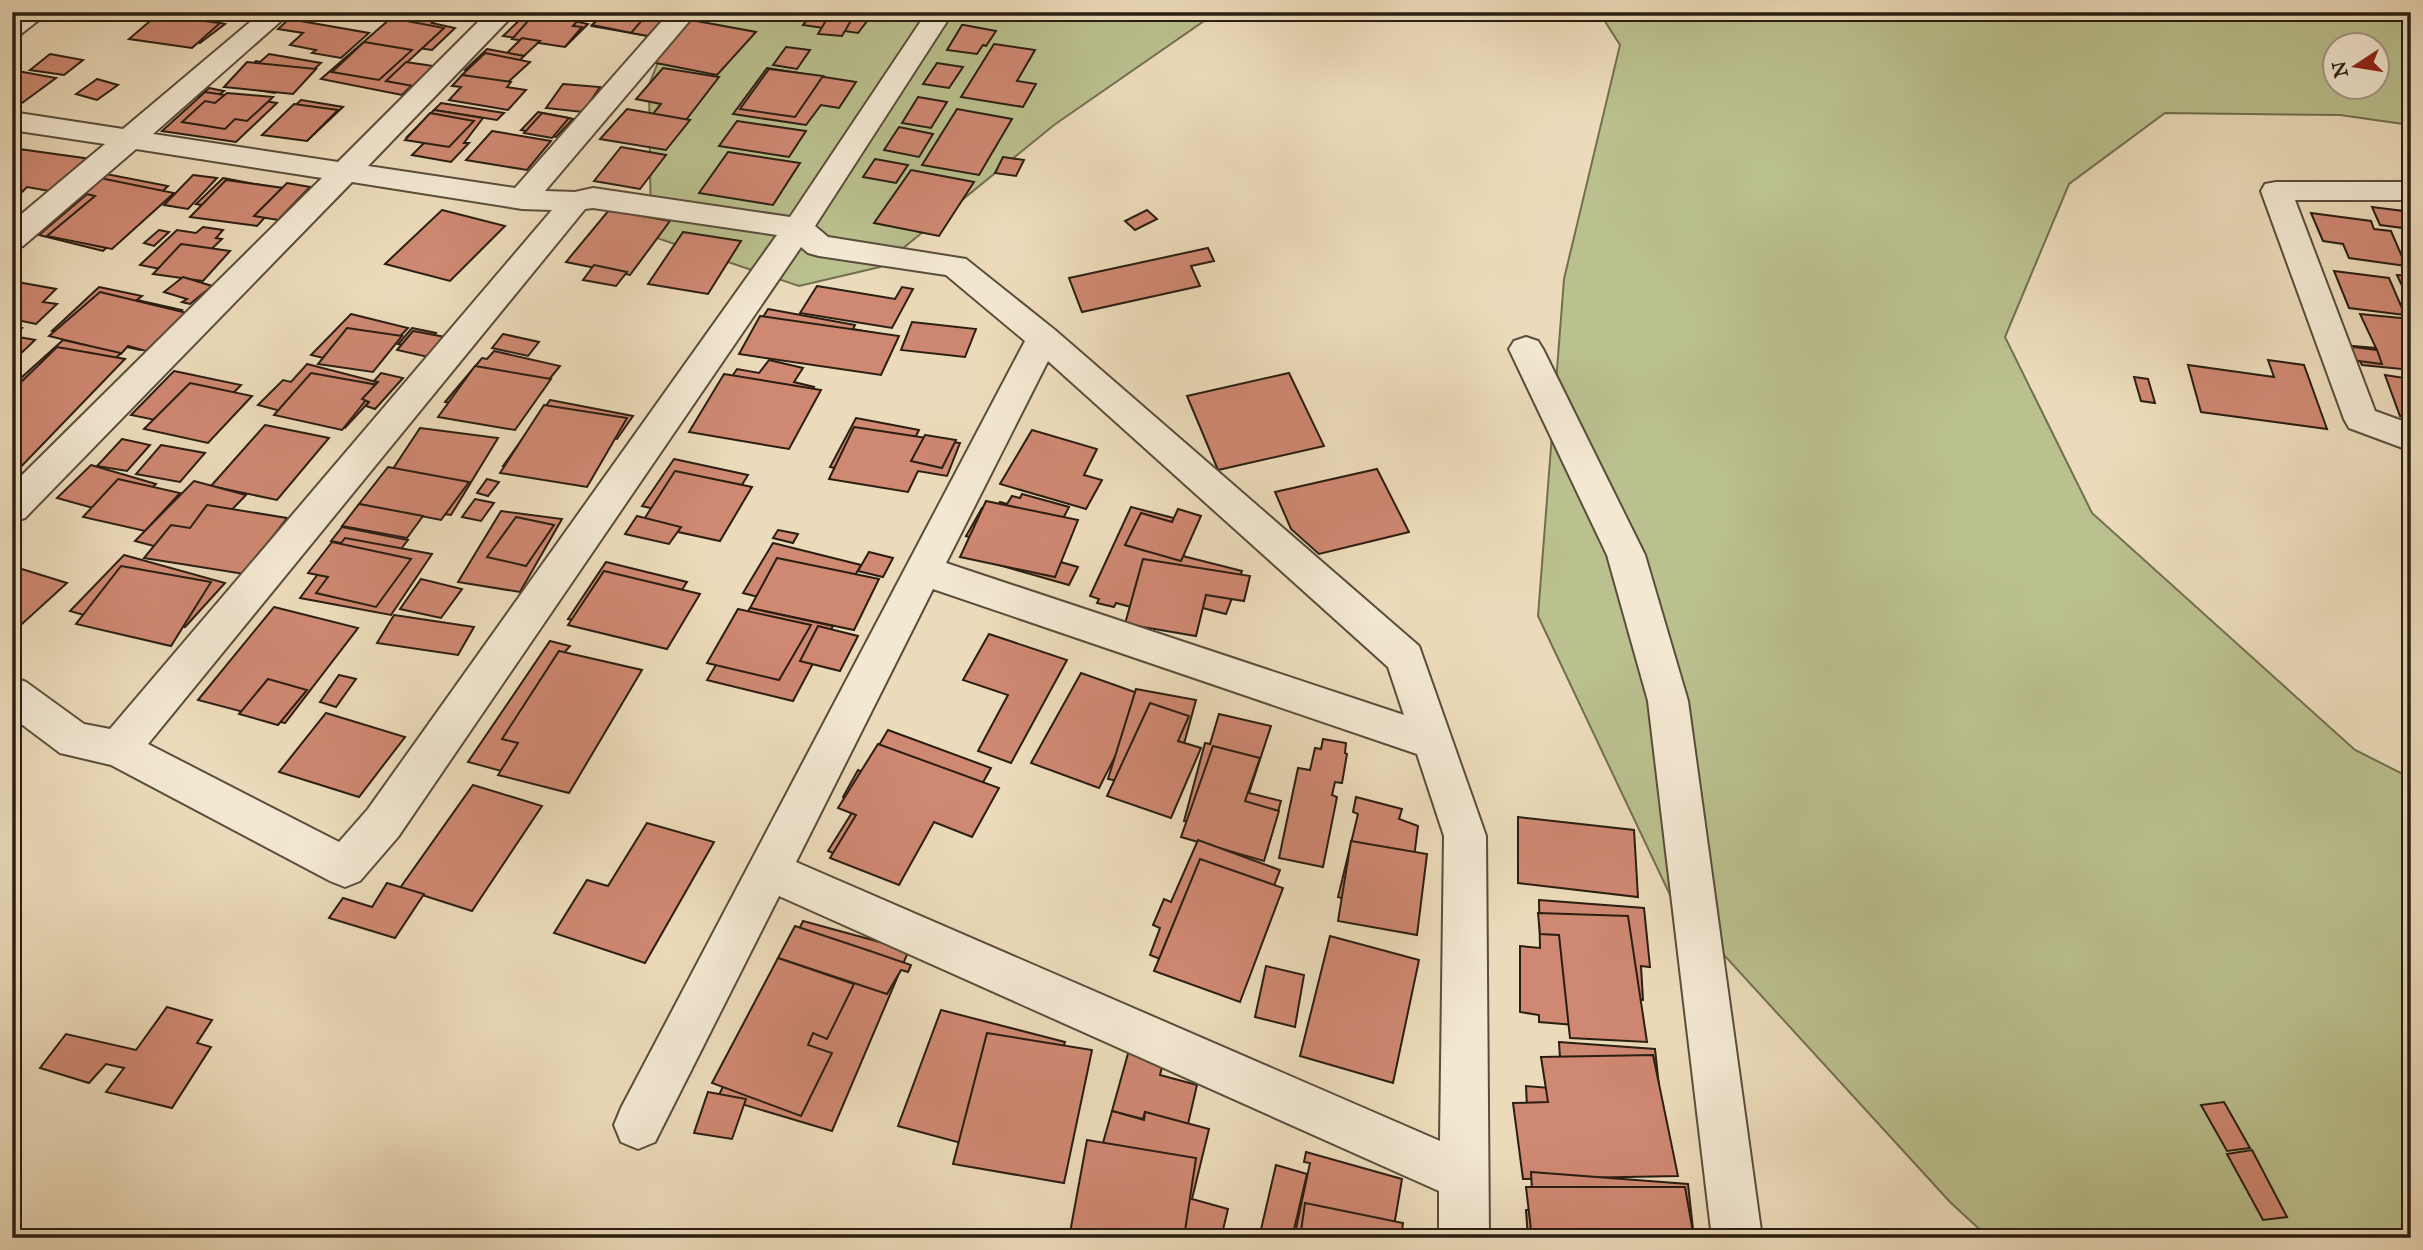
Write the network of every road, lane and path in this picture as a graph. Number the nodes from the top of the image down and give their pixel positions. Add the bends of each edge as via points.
1 (36, 12) edge
2 (278, 12) edge
3 (503, 12) edge
4 (684, 12) edge
5 (940, 12) edge
6 (12, 28) edge
7 (12, 121) edge
8 (127, 139) junction
9 (346, 174) junction
10 (2411, 191) edge
11 (522, 199) junction
12 (575, 202) junction
13 (798, 228) junction
14 (12, 239) edge
15 (1043, 338) junction
16 (1526, 349) dead end
17 (2411, 438) edge
18 (12, 508) edge
19 (923, 570) junction
20 (12, 694) edge
21 (1433, 742) junction
22 (119, 748) junction
23 (769, 871) junction
24 (638, 1125) dead end
25 (1464, 1177) junction
26 (1464, 1238) edge
27 (1737, 1238) edge

1 - 6 street
2 - 8 street
3 - 9 street
4 - 11 street
5 - 13 street
7 - 8 street
8 - 9 street
8 - 14 street
9 - 11 street
9 - 18 street
10 - 17 street via 2276,191 2361,419
11 - 12 street
12 - 13 street via 593,198
12 - 22 street
13 - 15 street via 819,246 955,266
13 - 22 street via 383,823 345,867
15 - 19 street
15 - 21 street via 1405,658
16 - 27 street via 1626,555 1668,701
19 - 21 street
19 - 23 street
20 - 22 street via 74,740
21 - 25 street via 1465,836
23 - 24 street
23 - 25 street
25 - 26 street

